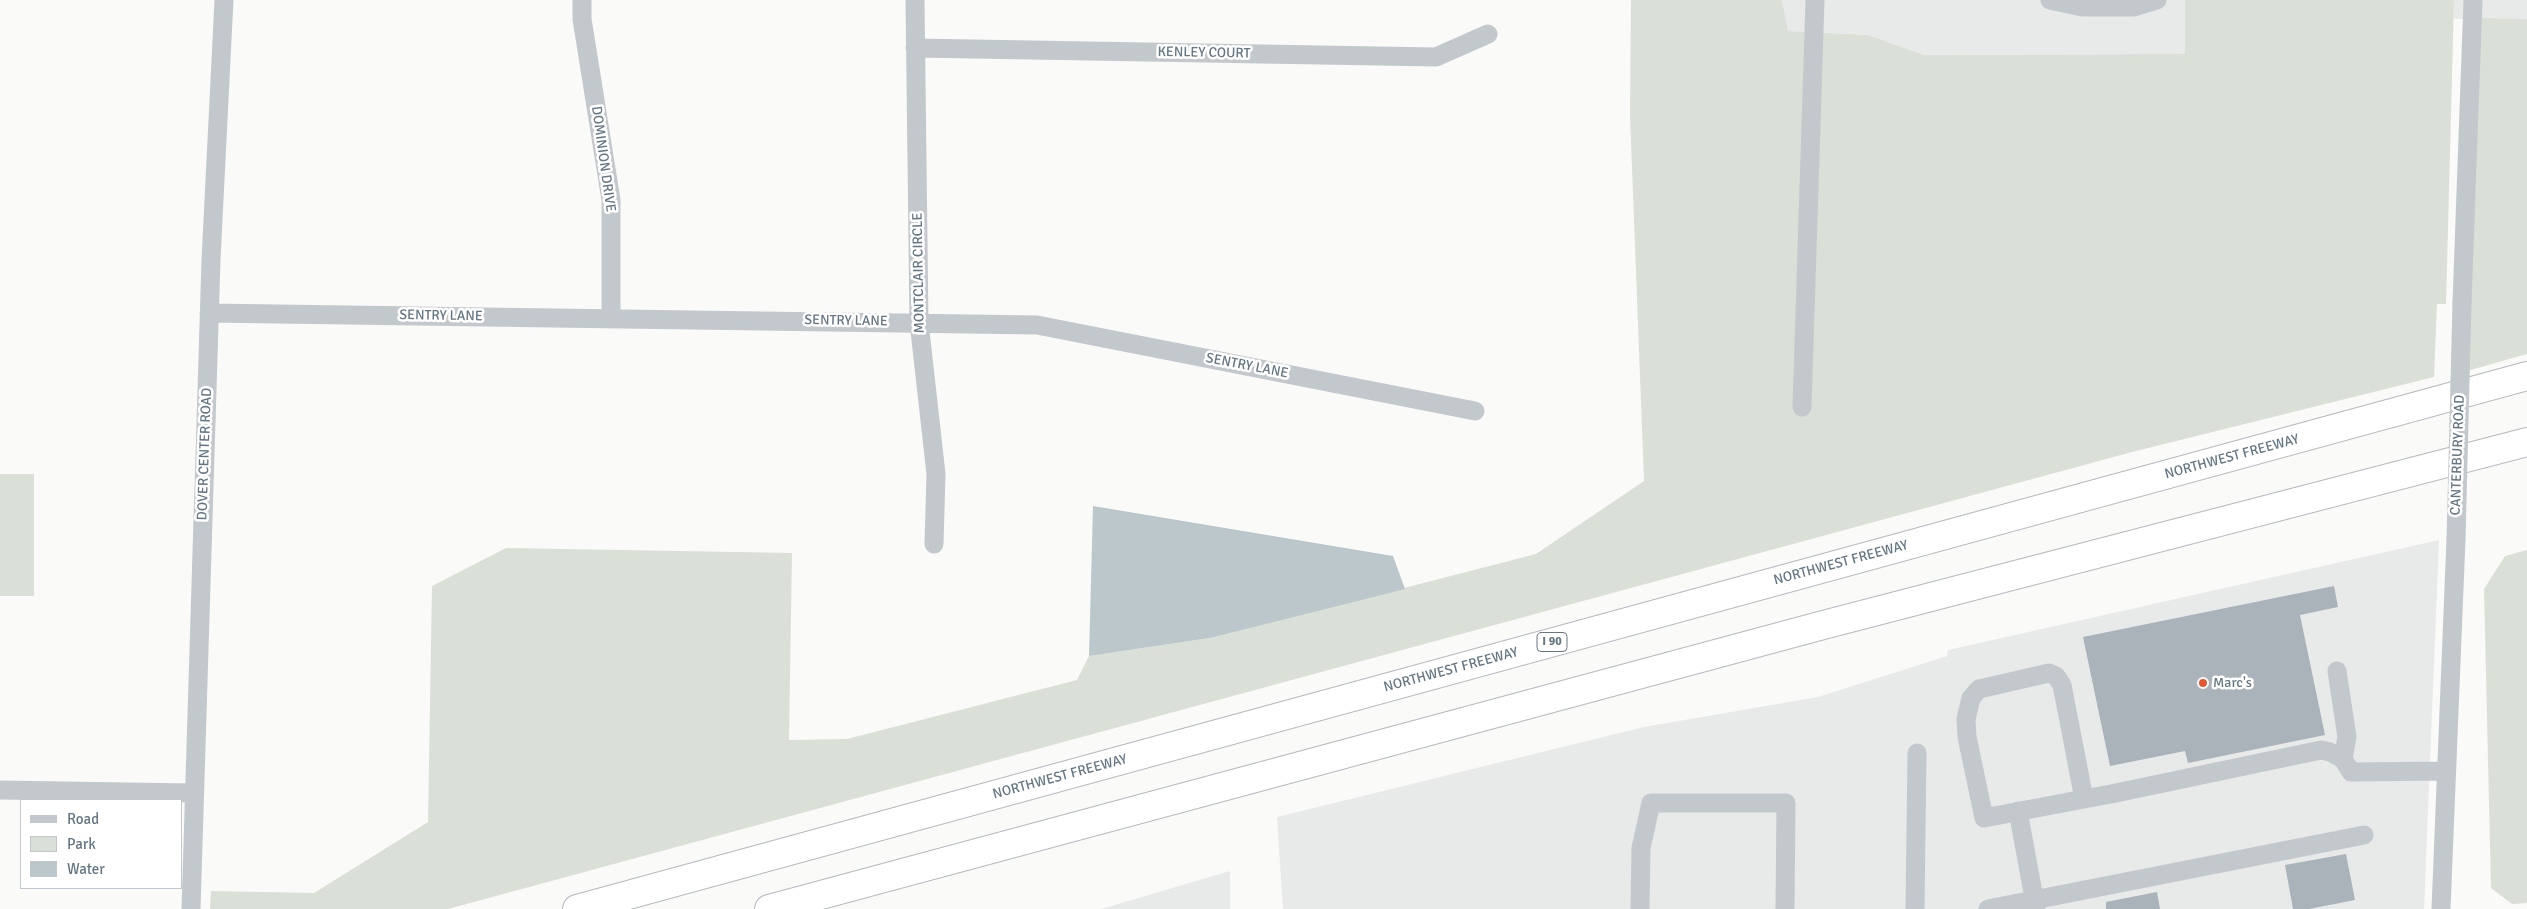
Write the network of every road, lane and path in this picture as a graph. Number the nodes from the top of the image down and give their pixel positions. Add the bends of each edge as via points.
1 (224, 0) edge
2 (582, 0) edge
3 (916, 0) edge
4 (1815, 0) edge
5 (2050, 0) edge
6 (2158, 0) edge
7 (2473, 0) edge
8 (1488, 34) dead end
9 (916, 48) junction
10 (209, 313) junction
11 (612, 319) junction
12 (919, 322) junction
13 (2527, 376) edge
14 (1802, 407) dead end
15 (1475, 411) dead end
16 (2527, 442) edge
17 (934, 544) dead end
18 (2337, 671) dead end
19 (1917, 754) dead end
20 (2343, 759) junction
21 (2446, 771) junction
22 (0, 790) edge
23 (194, 793) junction
24 (2084, 799) junction
25 (2018, 811) junction
26 (2364, 835) dead end
27 (2036, 905) edge
28 (191, 909) edge
29 (577, 909) edge
30 (769, 909) edge
31 (1640, 909) edge
32 (1785, 909) edge
33 (1915, 909) edge
34 (1988, 909) edge
35 (2441, 909) edge

1 - 10 street, DOVER CENTER ROAD
2 - 11 street, DOMINION DRIVE via 582,19 612,200
3 - 9 street, MONTCLAIR CIRCLE
4 - 14 street
5 - 6 street via 2082,7 2134,7
7 - 21 street, CANTERBURY ROAD, bridge
8 - 9 street, KENLEY COURT via 1436,57
9 - 12 street, MONTCLAIR CIRCLE
10 - 11 street, SENTRY LANE
10 - 23 street, DOVER CENTER ROAD
11 - 12 street, SENTRY LANE
12 - 15 street, SENTRY LANE via 1037,325
12 - 17 street, MONTCLAIR CIRCLE via 936,474
13 - 29 highway, NORTHWEST FREEWAY / I 90
16 - 30 highway via 1817,626
18 - 20 street via 2347,737
19 - 33 street
20 - 21 street via 2351,772
20 - 24 street via 2321,750
21 - 35 street, CANTERBURY ROAD
22 - 23 street
23 - 28 street, DOVER CENTER ROAD
24 - 25 street
24 - 25 street via 2062,685 2056,676 2049,673 1979,689 1971,698 1967,737 1984,818
25 - 27 street
26 - 27 street
27 - 34 street
31 - 32 street via 1641,848 1651,803 1786,803

